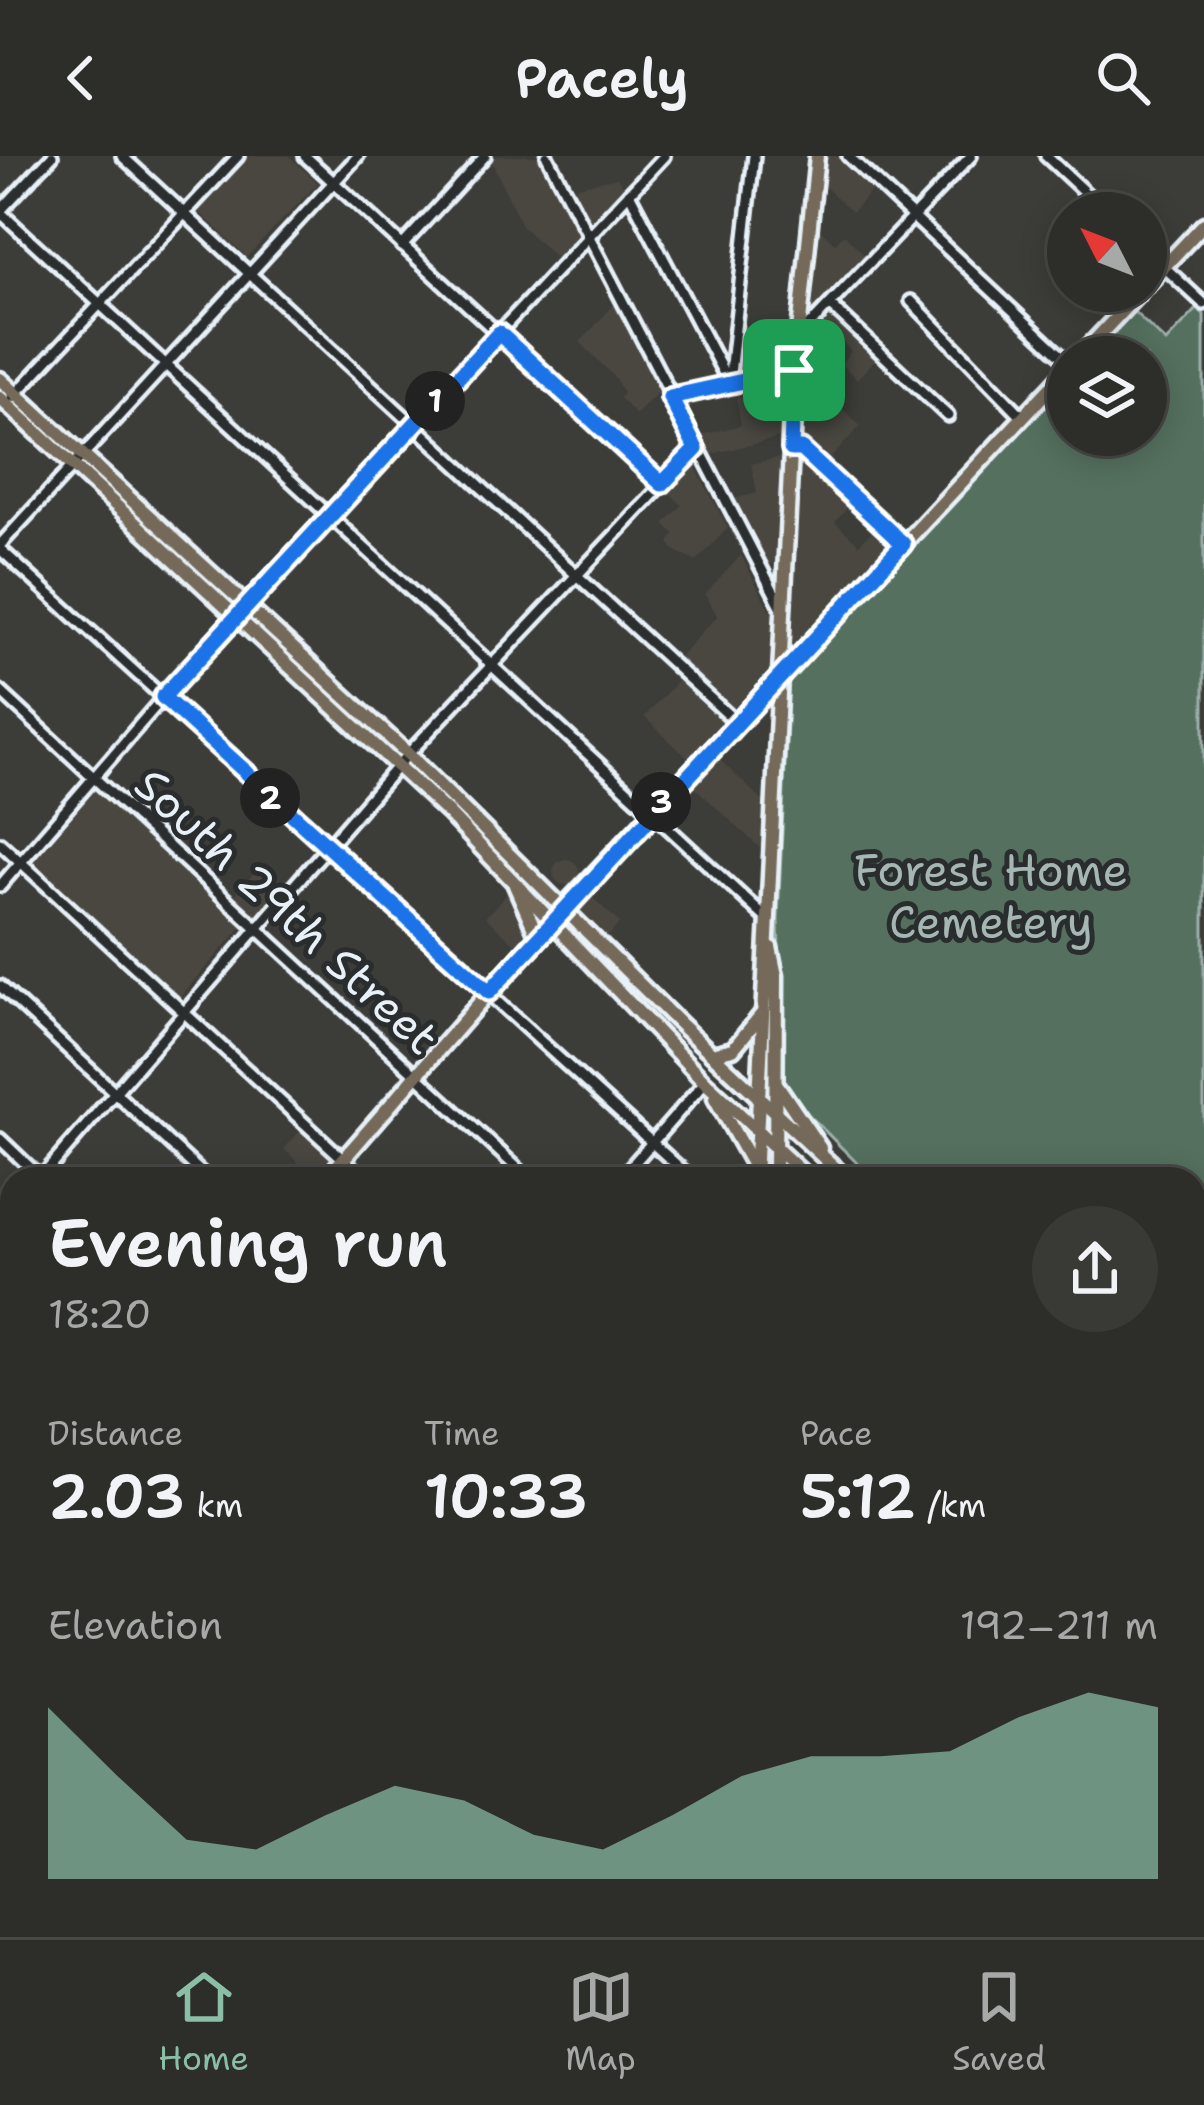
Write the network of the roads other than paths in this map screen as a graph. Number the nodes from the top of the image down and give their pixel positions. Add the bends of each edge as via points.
1 (52, 156) edge
2 (122, 156) edge
3 (238, 156) edge
4 (305, 156) edge
5 (358, 156) edge
6 (485, 156) edge
7 (547, 156) edge
8 (664, 156) edge
9 (754, 156) edge
10 (817, 156) edge
11 (848, 156) edge
12 (971, 156) edge
13 (1046, 156) edge
14 (334, 182) junction
15 (1085, 192) edge
16 (629, 193) junction
17 (0, 212) edge
18 (184, 213) junction
19 (913, 217) junction
20 (1204, 224) edge
21 (589, 237) junction
22 (402, 246) junction
23 (1167, 264) edge
24 (1167, 270) edge
25 (248, 273) junction
26 (911, 301) dead end
27 (100, 304) junction
28 (1204, 304) edge
29 (830, 305) junction
30 (1121, 312) edge
31 (799, 325) junction
32 (499, 333) junction
33 (1099, 336) edge
34 (1047, 346) edge
35 (165, 363) junction
36 (794, 370) junction
37 (0, 379) edge
38 (729, 383) junction
39 (1047, 389) edge
40 (670, 397) junction
41 (8, 398) edge
42 (948, 416) dead end
43 (1023, 416) junction
44 (414, 423) junction
45 (696, 449) junction
46 (791, 449) junction
47 (77, 459) junction
48 (662, 484) junction
49 (329, 513) junction
50 (903, 544) junction
51 (0, 547) edge
52 (785, 559) junction
53 (757, 567) junction
54 (578, 576) junction
55 (244, 604) junction
56 (782, 608) junction
57 (234, 616) junction
58 (494, 666) junction
59 (779, 675) junction
60 (0, 691) edge
61 (163, 697) junction
62 (736, 722) junction
63 (408, 754) junction
64 (398, 766) junction
65 (94, 777) junction
66 (650, 813) junction
67 (0, 843) edge
68 (328, 847) junction
69 (20, 862) junction
70 (512, 879) junction
71 (0, 886) edge
72 (562, 908) junction
73 (552, 921) junction
74 (770, 922) junction
75 (256, 928) junction
76 (538, 937) junction
77 (769, 945) junction
78 (0, 986) edge
79 (489, 992) junction
80 (184, 1011) junction
81 (761, 1014) junction
82 (712, 1054) junction
83 (417, 1075) junction
84 (775, 1080) junction
85 (705, 1082) junction
86 (115, 1092) junction
87 (758, 1100) junction
88 (776, 1117) junction
89 (757, 1132) junction
90 (0, 1139) edge
91 (652, 1142) junction
92 (776, 1148) junction
93 (344, 1159) junction
94 (29, 1167) edge
95 (51, 1167) edge
96 (195, 1167) edge
97 (337, 1167) edge
98 (352, 1167) edge
99 (516, 1167) edge
100 (630, 1167) edge
101 (679, 1167) edge
102 (751, 1167) edge
103 (755, 1167) edge
104 (775, 1167) edge
105 (796, 1167) edge
106 (834, 1167) edge
107 (834, 1167) edge

1 - 17 street
2 - 18 street
3 - 18 street
4 - 14 street
5 - 14 street
6 - 22 street
7 - 21 street
8 - 16 street
9 - 38 street
10 - 31 main road
11 - 19 street
12 - 19 street
13 - 15 street
14 - 22 street
14 - 25 street
16 - 21 street
16 - 38 street
17 - 27 street
18 - 25 street
18 - 27 street
19 - 29 street
19 - 34 street
20 - 23 main road
21 - 32 street
21 - 40 street
22 - 32 street
24 - 28 street
25 - 35 street
25 - 44 street
26 - 43 street
27 - 35 street
27 - 41 street
29 - 31 street via 809,326
29 - 42 street
30 - 33 main road
31 - 36 main road
32 - 44 street
32 - 48 street
35 - 47 street
35 - 49 street
36 - 38 street
36 - 46 main road
37 - 41 main road
38 - 40 street
39 - 43 main road
40 - 45 street
41 - 47 main road
43 - 50 main road
44 - 49 street
44 - 54 street
45 - 48 street
45 - 53 street
46 - 50 street via 801,449
46 - 52 main road
47 - 51 street
47 - 55 main road
47 - 57 main road
48 - 54 street
49 - 55 street
49 - 58 street
50 - 59 main road
51 - 61 street
52 - 53 street via 775,569
52 - 56 main road
53 - 56 street
54 - 58 street
54 - 62 street
55 - 57 street
55 - 63 main road
56 - 59 main road
57 - 61 street
57 - 64 main road
58 - 63 street
58 - 66 street
59 - 62 main road
59 - 74 main road
60 - 65 street, South 29th Street
61 - 65 street
61 - 68 street
62 - 66 main road
63 - 64 street
63 - 72 main road
64 - 68 street
64 - 70 main road
65 - 69 street
65 - 75 street, South 29th Street
66 - 72 main road
66 - 74 street
67 - 69 street
68 - 75 street
68 - 79 street
69 - 71 street
69 - 80 street
70 - 73 main road
70 - 76 main road
72 - 73 main road
72 - 82 main road
73 - 76 main road
73 - 85 main road
74 - 77 main road
75 - 80 street
75 - 83 street, South 29th Street
76 - 79 main road
77 - 81 main road
77 - 84 main road
78 - 86 street
79 - 83 main road
79 - 91 street
80 - 86 street
80 - 93 street
81 - 82 main road via 731,1050
81 - 87 main road
82 - 87 main road
83 - 93 main road
83 - 99 street, South 29th Street
84 - 88 main road
84 - 106 main road
85 - 89 main road
85 - 91 street
85 - 102 main road
86 - 95 street
86 - 96 street
87 - 88 main road
87 - 89 main road
88 - 92 main road
88 - 107 main road
89 - 92 main road
89 - 103 main road
90 - 94 street
91 - 100 street
91 - 101 street
92 - 104 main road
92 - 105 main road
93 - 97 main road
93 - 98 street

